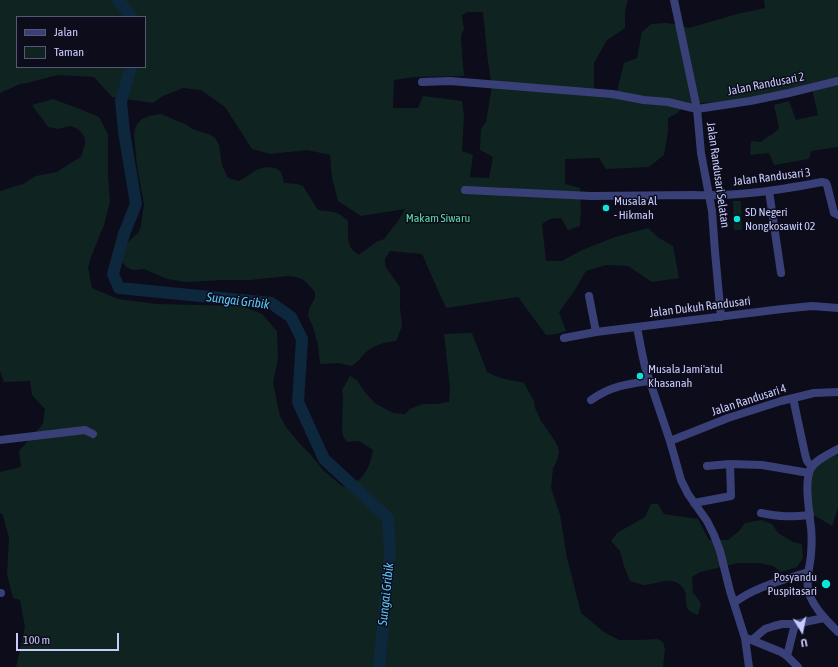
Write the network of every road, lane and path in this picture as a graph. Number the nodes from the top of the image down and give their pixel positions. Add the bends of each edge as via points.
1 (674, 0) edge
2 (838, 81) edge
3 (422, 82) dead end
4 (697, 109) junction
5 (465, 190) dead end
6 (769, 191) junction
7 (709, 196) junction
8 (838, 215) edge
9 (781, 273) dead end
10 (589, 296) dead end
11 (838, 308) edge
12 (721, 317) junction
13 (638, 327) junction
14 (596, 332) junction
15 (564, 338) dead end
16 (650, 381) junction
17 (838, 392) edge
18 (793, 398) junction
19 (591, 400) dead end
20 (93, 434) dead end
21 (0, 440) edge
22 (670, 441) junction
23 (838, 449) edge
24 (730, 464) junction
25 (707, 466) dead end
26 (810, 470) junction
27 (694, 503) junction
28 (761, 513) dead end
29 (810, 515) junction
30 (808, 572) junction
31 (734, 603) junction
32 (824, 618) junction
33 (795, 624) junction
34 (838, 632) edge
35 (748, 639) junction
36 (787, 656) junction
37 (749, 667) edge
38 (798, 667) edge

1 - 4 street, Jalan Randusari Selatan
2 - 4 street, Jalan Randusari 2 via 783,95
3 - 4 street via 450,81 612,94
4 - 7 street, Jalan Randusari Selatan via 701,153
5 - 7 street, Jalan Randusari 3 via 591,196
6 - 7 street, Jalan Randusari 3
6 - 8 street, Jalan Randusari 3 via 824,182 834,213
6 - 9 street
7 - 12 street, Jalan Randusari Selatan
10 - 14 street
11 - 12 street, Jalan Dukuh Randusari via 805,306
12 - 13 street, Jalan Dukuh Randusari
13 - 14 street
13 - 16 street, Jalan Dukuh Randusari
14 - 15 street
16 - 19 street via 625,384
16 - 22 street, Jalan Dukuh Randusari
17 - 18 street, Jalan Randusari 4 via 814,393
18 - 22 street, Jalan Randusari 4 via 728,418
18 - 26 street
20 - 21 street via 85,430
22 - 27 street, Jalan Dukuh Randusari via 681,480
23 - 26 street via 817,461
24 - 25 street
24 - 26 street
24 - 27 street via 731,496
26 - 29 street
27 - 31 street, Jalan Dukuh Randusari via 714,535
28 - 29 street via 786,517
29 - 30 street via 812,552
30 - 31 street via 763,587
30 - 32 street via 810,595
31 - 35 street, Jalan Dukuh Randusari
32 - 33 street
32 - 34 street
33 - 35 street via 782,624 765,629
33 - 36 street
35 - 36 street
35 - 37 street, Jalan Dukuh Randusari
36 - 38 street

